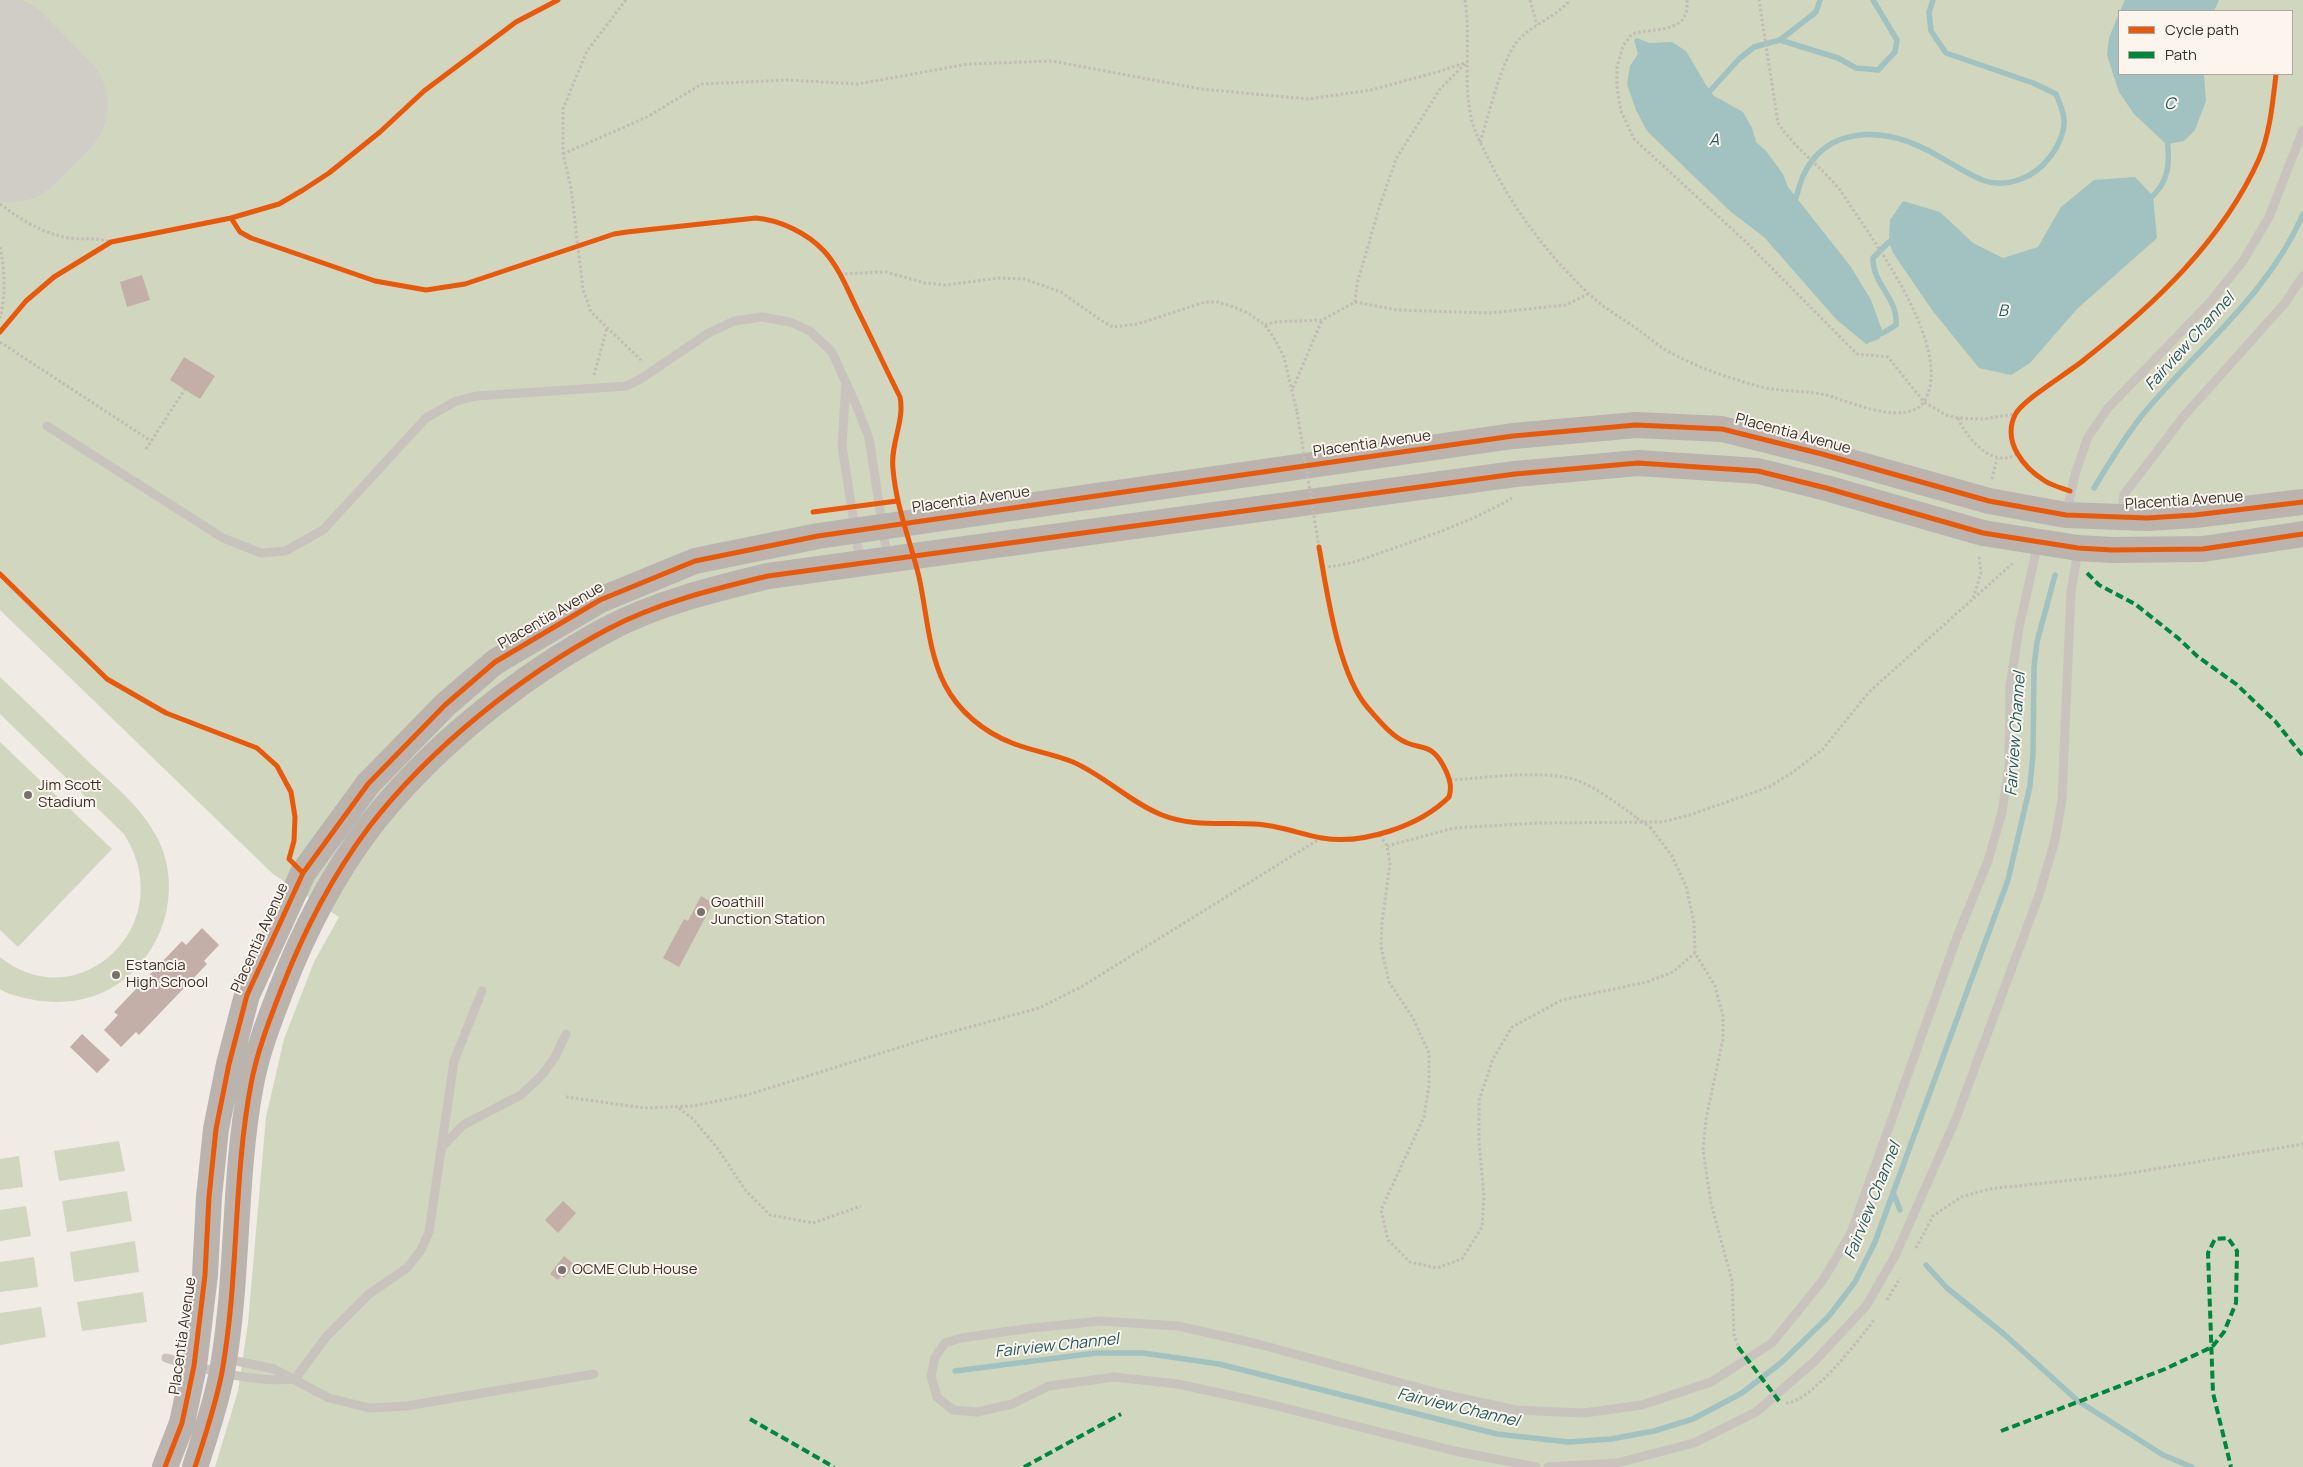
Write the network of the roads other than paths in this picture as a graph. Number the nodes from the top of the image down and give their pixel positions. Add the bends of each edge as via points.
1 (2303, 130) edge
2 (2303, 276) edge
3 (846, 383) junction
4 (47, 426) dead end
5 (2303, 502) edge
6 (2066, 515) junction
7 (2121, 518) junction
8 (883, 526) junction
9 (855, 530) junction
10 (2303, 534) edge
11 (2038, 543) junction
12 (2078, 548) junction
13 (888, 559) junction
14 (860, 563) junction
15 (482, 991) dead end
16 (566, 1034) dead end
17 (442, 1147) junction
18 (166, 1358) dead end
19 (194, 1366) junction
20 (223, 1366) junction
21 (594, 1374) dead end
22 (295, 1379) junction
23 (166, 1467) edge
24 (195, 1467) edge
25 (1536, 1467) edge
26 (1548, 1467) edge

1 - 6 lane via 2269,217 2243,261 2211,301 2108,408 2088,437
2 - 7 lane via 2286,303 2183,417 2129,487 2124,494
3 - 4 lane via 832,352 810,331 790,322 762,317 734,321 707,334 627,386 476,396 456,401 426,418 323,530 285,551 261,553 223,538
3 - 8 lane via 869,438
3 - 9 lane via 842,446
5 - 7 main road, Placentia Avenue via 2196,515
6 - 7 main road, Placentia Avenue
6 - 8 main road, Placentia Avenue via 1989,501 1722,429 1636,425 1514,436
8 - 9 main road, Placentia Avenue
8 - 13 lane
9 - 14 lane
9 - 19 main road, Placentia Avenue via 695,561 600,600 495,662 445,705 368,784 304,873 247,996 216,1129 205,1275
10 - 12 main road via 2203,548
11 - 12 main road
11 - 13 main road via 1983,533 1758,471 1638,462 1505,475
11 - 25 lane via 2010,686 2009,768 2002,812 1988,861 1956,937 1852,1233 1823,1280 1772,1343 1711,1382 1642,1405 1584,1413 1516,1410 1178,1326 1101,1321 961,1338 945,1343 935,1357 931,1376 937,1397 952,1410 978,1412 1012,1404 1049,1386 1114,1377 1178,1384 1454,1451
12 - 26 lane via 2071,592 2062,800 2055,840 2039,895 1955,1121 1898,1248 1866,1306 1815,1361 1756,1412 1694,1443 1617,1463
13 - 14 main road
14 - 20 main road via 768,576 726,586 609,628 523,681 467,726 430,758 369,828 328,891 295,954 262,1041 251,1082 239,1162
15 - 17 lane via 454,1060
16 - 17 lane via 542,1075 521,1096 463,1125
17 - 22 lane via 429,1232 421,1250 407,1268 369,1294 326,1337
18 - 19 lane
19 - 20 lane
19 - 23 main road, Placentia Avenue via 182,1423
20 - 22 lane via 274,1370
20 - 22 lane via 273,1381
20 - 24 main road
21 - 22 lane via 407,1406 369,1408 329,1398

